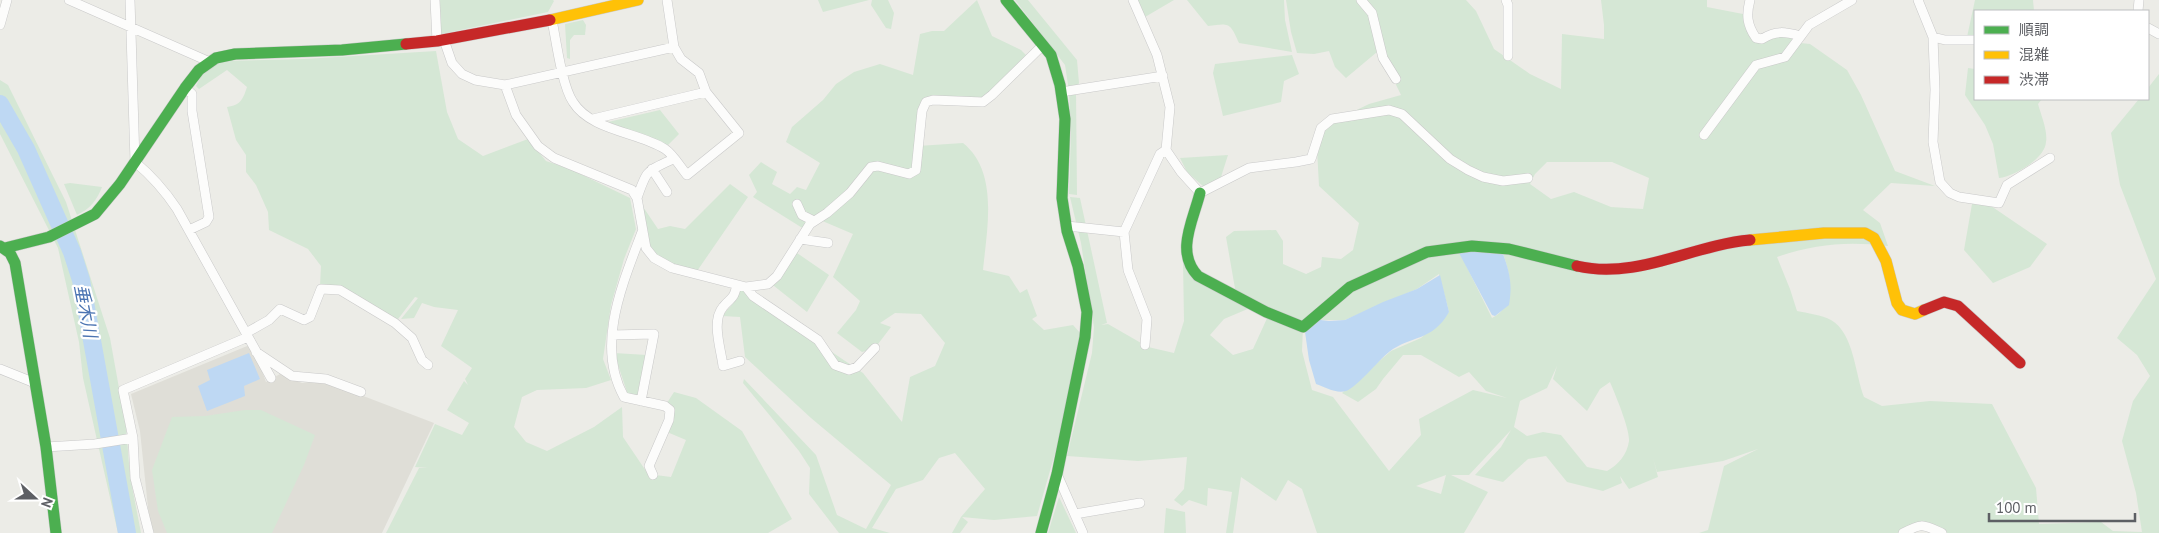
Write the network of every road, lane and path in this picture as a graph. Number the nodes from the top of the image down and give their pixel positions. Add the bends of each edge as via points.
1 (7, 0) edge
2 (69, 0) edge
3 (130, 0) edge
4 (435, 0) edge
5 (638, 0) edge
6 (667, 0) edge
7 (1006, 0) edge
8 (1133, 0) edge
9 (1361, 0) edge
10 (1506, 0) edge
11 (1750, 0) edge
12 (1852, 0) edge
13 (1918, 0) edge
14 (552, 20) junction
15 (0, 25) edge
16 (131, 26) junction
17 (1801, 36) junction
18 (1933, 36) junction
19 (441, 40) junction
20 (1974, 40) dead end
21 (1043, 45) junction
22 (674, 47) junction
23 (1508, 56) dead end
24 (210, 62) junction
25 (562, 71) junction
26 (1163, 76) junction
27 (1396, 79) dead end
28 (504, 85) junction
29 (185, 88) junction
30 (706, 92) junction
31 (1061, 92) junction
32 (593, 119) junction
33 (1704, 135) dead end
34 (1166, 150) junction
35 (2050, 158) dead end
36 (673, 159) junction
37 (135, 162) junction
38 (652, 169) junction
39 (1528, 178) dead end
40 (667, 192) dead end
41 (1200, 193) junction
42 (637, 198) junction
43 (797, 204) dead end
44 (814, 222) junction
45 (1067, 226) junction
46 (189, 230) junction
47 (642, 232) junction
48 (1124, 232) junction
49 (800, 240) junction
50 (828, 243) dead end
51 (2, 247) edge
52 (742, 286) junction
53 (247, 335) junction
54 (612, 335) junction
55 (1144, 345) dead end
56 (876, 348) dead end
57 (256, 351) junction
58 (740, 361) dead end
59 (2020, 363) dead end
60 (428, 364) dead end
61 (0, 369) edge
62 (271, 378) dead end
63 (35, 383) junction
64 (361, 392) dead end
65 (641, 401) junction
66 (129, 439) junction
67 (46, 447) junction
68 (1057, 474) junction
69 (653, 475) dead end
70 (1140, 503) dead end
71 (1075, 514) junction
72 (56, 533) edge
73 (149, 533) edge
74 (1041, 533) edge
75 (1083, 533) edge
76 (1903, 533) edge
77 (1942, 533) edge

1 - 15 street
2 - 16 street
3 - 16 street
4 - 19 street
5 - 14 street
6 - 22 street
7 - 21 street
8 - 26 street
9 - 27 street via 1372,13 1383,58
10 - 23 street
11 - 17 street via 1746,15 1756,38 1783,31
12 - 17 street via 1809,25
13 - 18 street
14 - 19 street
14 - 25 street
16 - 24 street
16 - 37 street
17 - 33 street via 1785,57 1756,65
18 - 20 street via 1945,40
18 - 35 street via 1933,142 1940,182 1950,193 1959,198 1999,203 2007,185
19 - 24 street via 342,50 235,54
19 - 28 street via 452,63 462,74 475,80
21 - 31 street via 1051,55
21 - 44 street via 982,102 926,102 922,111 916,170 909,174 871,167 850,193
22 - 25 street
22 - 30 street via 681,59 699,72
24 - 29 street
25 - 28 street
25 - 32 street via 572,102
26 - 31 street
26 - 34 street via 1170,107
28 - 42 street via 516,115 538,146 554,158 632,190
29 - 37 street
29 - 46 street via 192,94 209,217 206,222
30 - 32 street
30 - 36 street via 739,133 687,176
31 - 45 street via 1065,119 1062,198
32 - 36 street via 666,149
34 - 41 street
34 - 48 street via 1160,154
36 - 38 street
37 - 46 street via 166,192
37 - 51 street via 100,210 49,236
38 - 40 street
38 - 42 street via 645,175
39 - 41 street via 1503,181 1468,170 1402,114 1389,110 1332,119 1321,128 1311,159 1248,168
41 - 59 street via 1185,247 1191,270 1266,312 1302,327 1350,287 1427,252 1472,246 1509,249 1587,268 1613,270 1650,264 1735,241 1824,233 1865,233 1874,238 1883,254 1902,310 1915,314 1944,302 1958,306
42 - 47 street
43 - 44 street via 802,215
44 - 49 street
45 - 48 street
45 - 68 street via 1087,312 1085,337
46 - 53 street
47 - 52 street via 646,248 654,258 672,268
47 - 54 street via 618,295
48 - 55 street via 1128,270 1147,319
49 - 50 street
49 - 52 street via 777,276 768,284
51 - 63 street via 15,263
52 - 56 street via 818,340 835,365 849,370 857,367
52 - 58 street via 717,320 723,366
53 - 57 street
53 - 60 street via 280,309 304,320 310,317 321,289 340,290 395,323 412,338 422,360
53 - 66 street via 123,390
54 - 65 street via 612,366 617,386 624,397
54 - 65 street via 654,334
57 - 62 street
57 - 64 street via 292,376 326,379
61 - 63 street
63 - 67 street
65 - 69 street via 670,410 670,420 649,466
66 - 67 street
66 - 73 street
67 - 72 street
68 - 71 street
68 - 74 street
70 - 71 street
71 - 75 street
76 - 77 street via 1918,525

